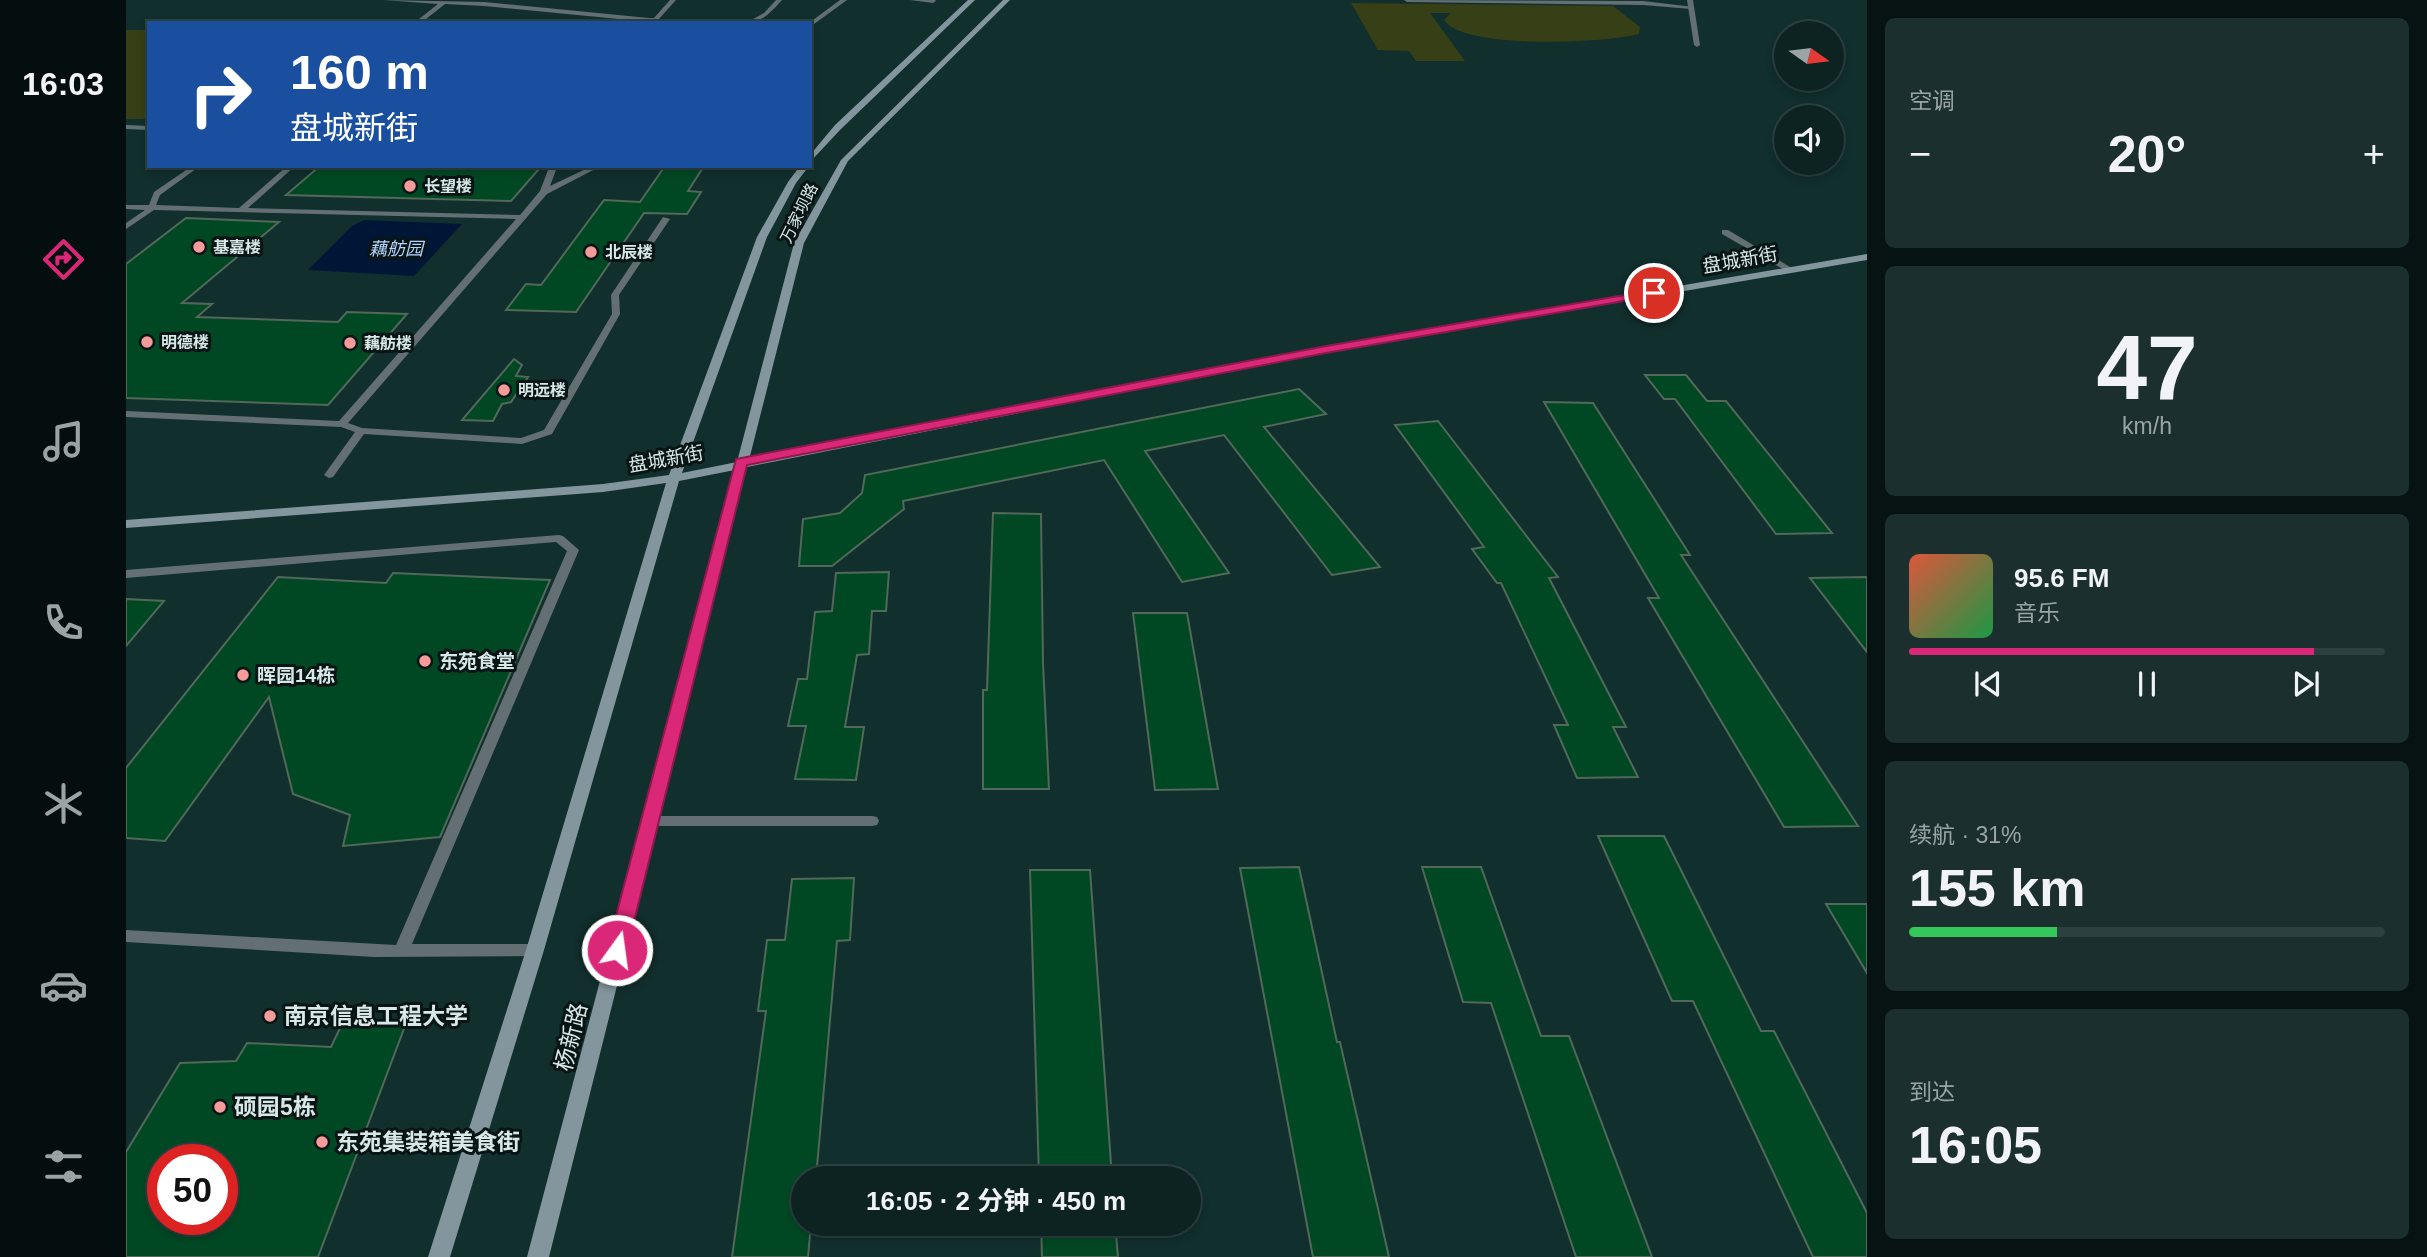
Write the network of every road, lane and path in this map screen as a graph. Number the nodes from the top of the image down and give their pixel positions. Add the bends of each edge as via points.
1 (386, 0) edge
2 (449, 0) edge
3 (673, 0) edge
4 (779, 0) edge
5 (844, 0) edge
6 (912, 0) edge
7 (972, 0) edge
8 (1007, 0) edge
9 (1407, 0) edge
10 (933, 1) edge
11 (1690, 4) edge
12 (419, 21) edge
13 (753, 21) edge
14 (812, 24) edge
15 (1697, 45) dead end
16 (126, 127) edge
17 (147, 128) edge
18 (812, 158) edge
19 (194, 168) edge
20 (290, 168) edge
21 (550, 168) edge
22 (594, 168) edge
23 (803, 168) edge
24 (544, 192) junction
25 (126, 207) edge
26 (151, 209) junction
27 (241, 210) junction
28 (524, 217) junction
29 (666, 219) dead end
30 (126, 227) edge
31 (1725, 232) dead end
32 (1867, 257) edge
33 (1791, 270) junction
34 (126, 414) edge
35 (342, 424) junction
36 (361, 431) junction
37 (740, 462) junction
38 (329, 475) dead end
39 (674, 478) junction
40 (126, 524) edge
41 (126, 574) edge
42 (649, 821) junction
43 (872, 821) dead end
44 (126, 936) edge
45 (535, 950) junction
46 (401, 951) junction
47 (439, 1257) edge
48 (538, 1257) edge

1 - 3 lane via 649,20 656,19
2 - 12 lane
4 - 13 lane
5 - 14 lane
6 - 10 lane
7 - 18 main road, 万家坝路 via 838,127
8 - 37 main road, 万家坝路 via 845,160 799,243
9 - 11 lane
11 - 15 street
16 - 17 lane
19 - 26 lane via 157,194
20 - 27 lane
21 - 24 lane
22 - 24 lane
23 - 39 main road, 万家坝路 via 762,237
24 - 28 lane
25 - 26 lane
26 - 27 lane
26 - 30 lane
27 - 28 lane
28 - 35 lane
29 - 36 lane via 615,295 616,314 548,432 522,441
31 - 33 lane
32 - 33 main road, 盘城新街
33 - 37 main road, 盘城新街 via 1312,352
34 - 35 lane
35 - 36 lane
36 - 38 lane
37 - 39 main road, 盘城新街
37 - 42 main road, 杨新路
39 - 40 main road, 盘城新街 via 603,488
39 - 45 main road
41 - 46 lane via 559,538 573,550
42 - 43 lane
42 - 48 main road, 杨新路
44 - 46 lane
45 - 46 lane
45 - 47 main road

